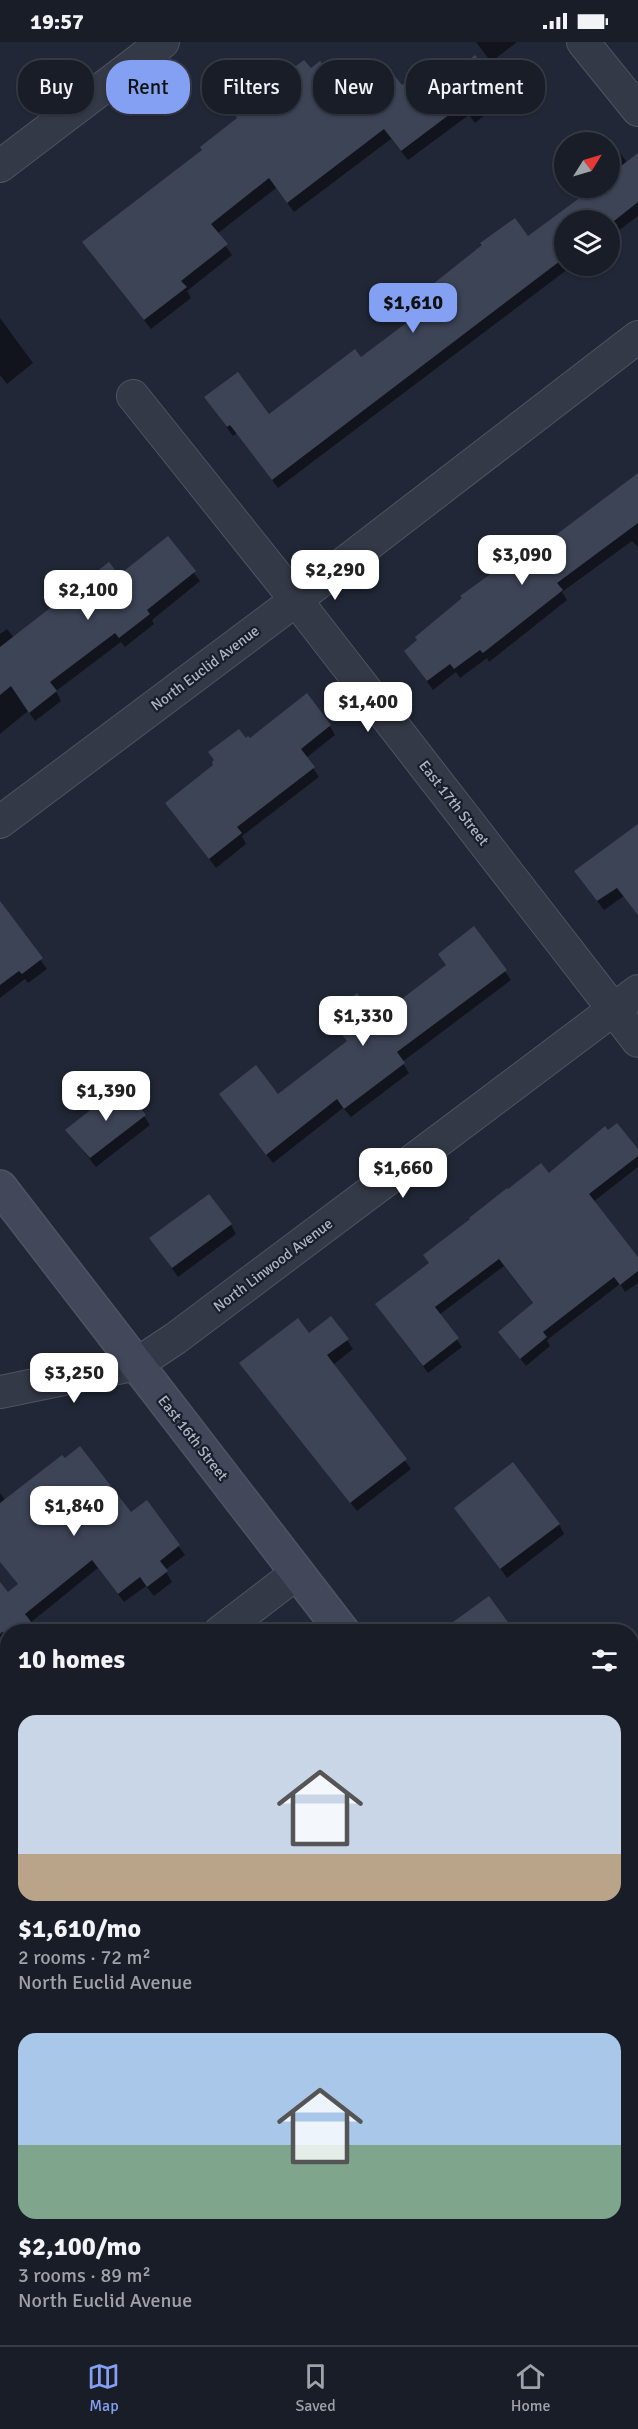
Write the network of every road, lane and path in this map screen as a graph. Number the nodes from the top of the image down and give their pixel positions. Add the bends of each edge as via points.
1 (163, 42) edge
2 (583, 42) edge
3 (638, 110) edge
4 (0, 166) edge
5 (638, 337) edge
6 (134, 396) dead end
7 (296, 600) junction
8 (0, 822) edge
9 (626, 1000) edge
10 (638, 1041) edge
11 (0, 1187) edge
12 (137, 1364) junction
13 (0, 1392) edge
14 (297, 1573) junction
15 (230, 1624) edge
16 (337, 1624) edge

1 - 4 street
2 - 3 street
5 - 7 street, North Euclid Avenue
6 - 7 street, East 17th Street
7 - 8 street, North Euclid Avenue
7 - 9 street, East 17th Street
9 - 10 street, East 17th Street
9 - 12 street, North Linwood Avenue
11 - 12 main road, East 16th Street
12 - 13 street
12 - 14 main road, East 16th Street
14 - 15 street
14 - 16 main road, East 16th Street

